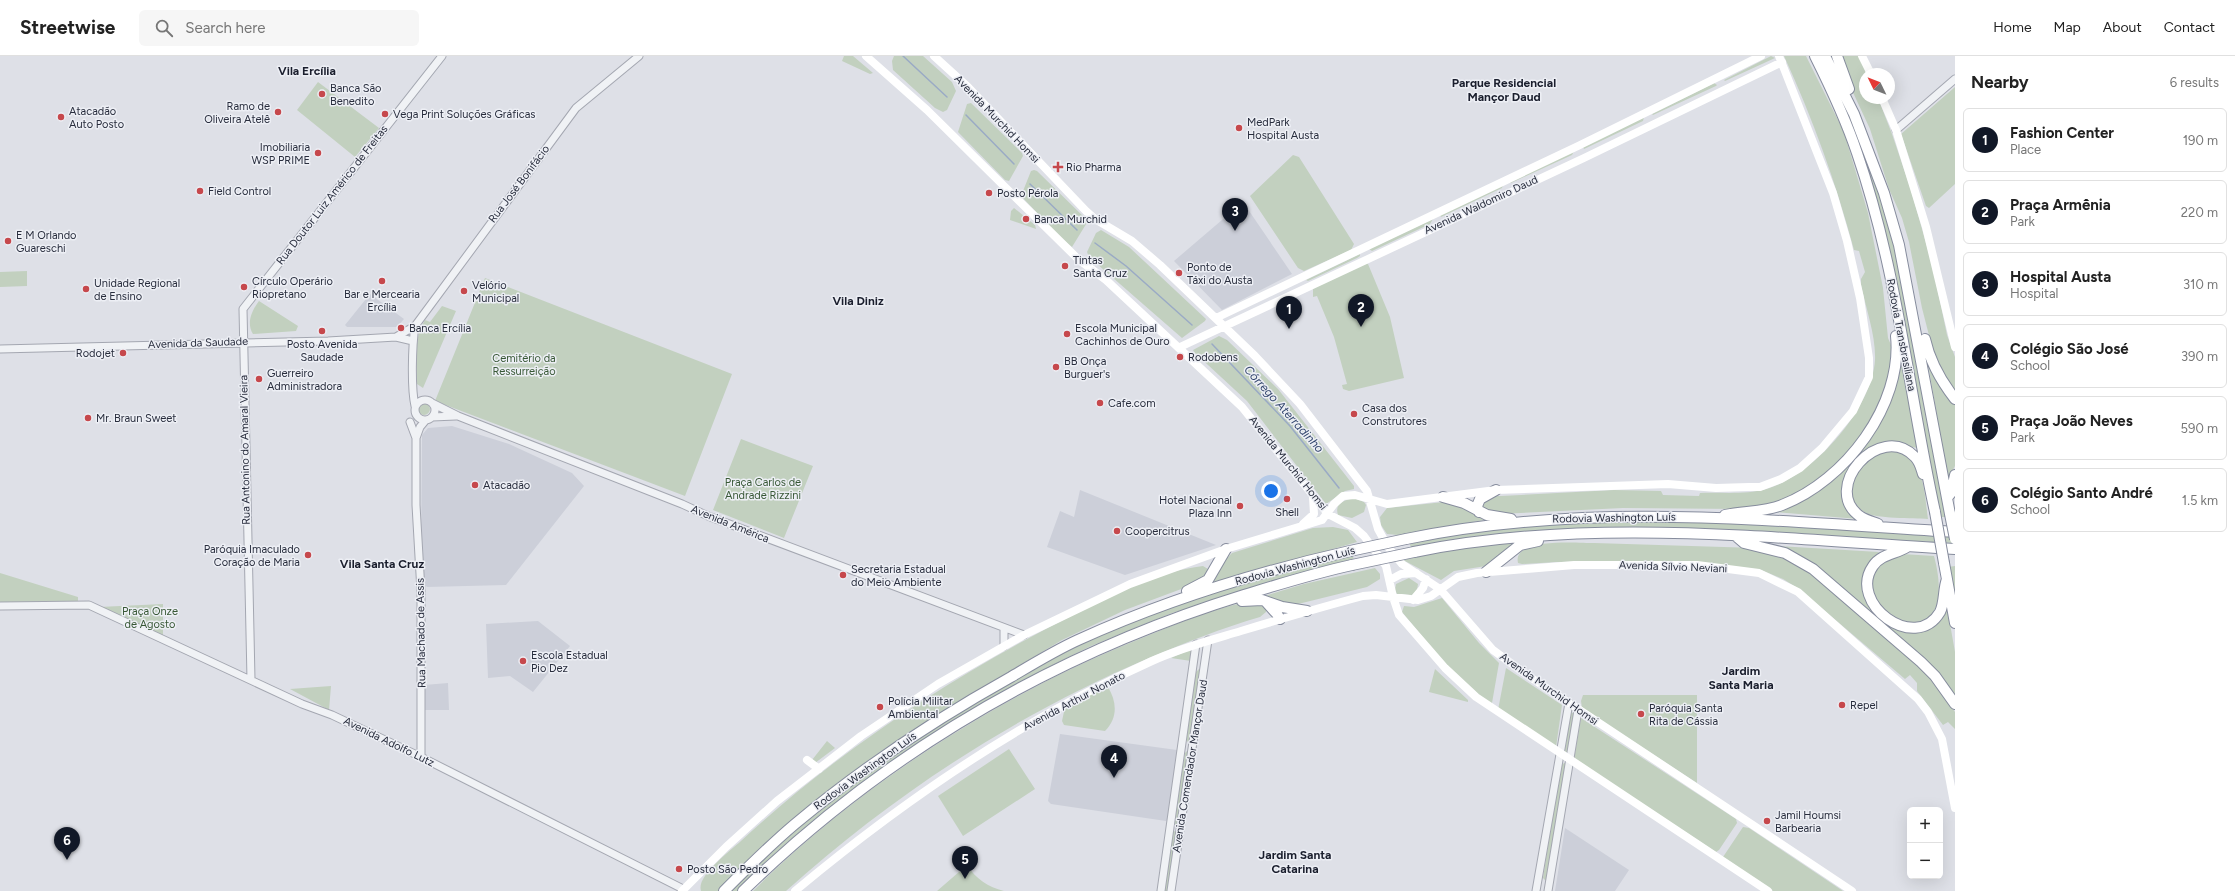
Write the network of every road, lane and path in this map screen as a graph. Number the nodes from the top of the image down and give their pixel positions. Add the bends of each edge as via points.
1 (442, 56) edge
2 (639, 56) edge
3 (866, 56) edge
4 (934, 56) edge
5 (1761, 56) edge
6 (1815, 56) edge
7 (1825, 56) edge
8 (1837, 56) edge
9 (1862, 56) edge
10 (1780, 59) edge
11 (1868, 68) edge
12 (1955, 79) edge
13 (1885, 104) edge
14 (1854, 114) junction
15 (1896, 130) junction
16 (1262, 296) junction
17 (1911, 301) junction
18 (1266, 306) junction
19 (1896, 312) junction
20 (1216, 318) junction
21 (415, 326) junction
22 (1224, 326) junction
23 (396, 337) junction
24 (413, 341) junction
25 (242, 342) junction
26 (1954, 344) edge
27 (1180, 347) junction
28 (0, 349) edge
29 (414, 384) junction
30 (1955, 399) edge
31 (423, 400) junction
32 (432, 403) junction
33 (415, 406) junction
34 (458, 416) junction
35 (429, 419) junction
36 (410, 422) dead end
37 (416, 438) junction
38 (1955, 475) edge
39 (1927, 477) junction
40 (1496, 490) junction
41 (1313, 496) junction
42 (1443, 497) junction
43 (1947, 498) junction
44 (1370, 500) junction
45 (1479, 512) junction
46 (1328, 514) junction
47 (1712, 518) junction
48 (1518, 522) junction
49 (1301, 526) junction
50 (1886, 528) junction
51 (1955, 532) edge
52 (1564, 535) junction
53 (1735, 536) junction
54 (1955, 539) edge
55 (1907, 546) junction
56 (1226, 549) junction
57 (1955, 549) edge
58 (1486, 572) junction
59 (1416, 574) junction
60 (1426, 579) junction
61 (1947, 579) junction
62 (1390, 580) junction
63 (1440, 589) junction
64 (1393, 597) junction
65 (1262, 600) junction
66 (1413, 600) junction
67 (1216, 603) junction
68 (0, 606) edge
69 (1147, 611) junction
70 (1307, 611) junction
71 (1280, 619) junction
72 (1955, 623) edge
73 (1004, 628) junction
74 (1024, 635) junction
75 (1208, 640) junction
76 (1196, 644) junction
77 (1004, 646) junction
78 (251, 679) junction
79 (1568, 703) junction
80 (1955, 704) edge
81 (1578, 710) junction
82 (1560, 754) junction
83 (421, 757) junction
84 (807, 760) dead end
85 (1570, 760) junction
86 (819, 769) junction
87 (1955, 808) edge
88 (684, 890) edge
89 (724, 891) edge
90 (743, 891) edge
91 (795, 891) edge
92 (1161, 891) edge
93 (1171, 891) edge
94 (1536, 891) edge
95 (1548, 891) edge
96 (1768, 891) edge
97 (1852, 891) edge

1 - 25 street, Rua Doutor Luiz Américo de Freitas via 244,307
2 - 21 street, Rua José Bonifácio via 576,108
3 - 27 main road, Avenida Murchid Homsi via 927,110 1078,259 1106,280
4 - 20 main road, Avenida Murchid Homsi via 1086,211 1132,240
5 - 16 main road, Avenida Waldomiro Daud
6 - 19 highway, Rodovia Transbrasiliana via 1858,154 1878,223
7 - 14 highway, Rodovia Transbrasiliana
8 - 14 highway via 1854,104
9 - 11 main road
10 - 18 main road, Avenida Waldomiro Daud via 1584,158
10 - 40 main road via 1826,172 1847,242 1866,328 1869,377 1860,398 1844,423 1809,460 1781,479 1760,487 1716,488 1668,484
12 - 15 street
13 - 15 main road
14 - 17 highway, Rodovia Transbrasiliana via 1884,193
15 - 26 main road via 1926,227
16 - 18 main road
16 - 20 main road, Avenida Waldomiro Daud
17 - 30 highway via 1921,323 1927,351
17 - 43 highway, Rodovia Transbrasiliana
18 - 22 main road, Avenida Waldomiro Daud
19 - 39 highway, Rodovia Transbrasiliana via 1922,438
19 - 47 highway via 1896,362 1893,382 1879,418 1847,458 1814,489 1797,499 1780,506 1740,511
20 - 22 main road, Avenida Murchid Homsi
21 - 23 street, Avenida da Saudade
21 - 24 street
22 - 27 main road, Avenida Waldomiro Daud
22 - 44 main road, Avenida Murchid Homsi via 1300,404 1367,491
23 - 24 street, Avenida da Saudade
23 - 25 street, Avenida da Saudade
24 - 29 street
25 - 28 street, Avenida da Saudade
25 - 78 street, Rua Antonino do Amaral Vieira
27 - 41 main road, Avenida Murchid Homsi via 1242,407
29 - 31 street
29 - 33 street
31 - 32 street
31 - 33 street
32 - 34 street, Avenida América
32 - 35 street via 435,412
33 - 35 street via 416,417
34 - 35 street, Avenida América
34 - 73 street, Avenida América via 708,516
35 - 37 street, Rua Machado de Assis via 420,427
36 - 37 street, Rua Machado de Assis
37 - 83 street, Rua Machado de Assis via 416,505 421,591
38 - 43 highway via 1951,493
39 - 50 highway via 1922,473 1916,458 1897,447 1886,446 1876,449 1857,465 1847,483 1849,502 1861,517
39 - 61 highway, Rodovia Transbrasiliana, bridge
40 - 42 main road
40 - 45 highway via 1480,499 1477,506
41 - 46 main road, Avenida Murchid Homsi
41 - 49 main road via 1314,514
42 - 44 main road via 1387,504
42 - 45 highway via 1464,503
43 - 54 highway, Rodovia Transbrasiliana, bridge
44 - 46 main road via 1355,495 1343,496
44 - 59 main road, Avenida Murchid Homsi via 1378,529 1385,542 1402,564
45 - 48 highway
46 - 49 main road via 1322,520
46 - 62 main road, Avenida Murchid Homsi via 1364,536 1386,566
47 - 48 highway, Rodovia Washington Luís via 1614,516
47 - 50 highway, Rodovia Washington Luís
48 - 69 highway, Rodovia Washington Luís, bridge via 1443,531 1350,550 1214,588
49 - 56 main road
50 - 51 highway, Rodovia Washington Luís
52 - 53 highway, Rodovia Washington Luís via 1630,532
52 - 58 highway via 1520,545
52 - 67 highway, Rodovia Washington Luís, bridge via 1510,538 1414,552 1315,573
53 - 55 highway, Rodovia Washington Luís
53 - 80 highway via 1744,543 1785,553 1818,572 1921,662 1939,681
55 - 57 highway, Rodovia Washington Luís
55 - 61 highway via 1899,552 1879,559 1868,574 1868,593 1878,610 1896,624 1907,628 1917,629 1926,625 1940,610
56 - 69 highway via 1208,580
56 - 74 main road via 1130,584
58 - 63 main road, Avenida Sílvio Neviani via 1458,577
58 - 87 main road, Avenida Sílvio Neviani via 1574,565 1697,565 1759,573 1778,581 1798,592 1918,699 1942,739
59 - 60 main road, Avenida Murchid Homsi
59 - 62 main road via 1401,574
60 - 63 main road, Avenida Murchid Homsi
60 - 66 main road via 1423,588
61 - 72 highway, Rodovia Transbrasiliana
62 - 64 main road, Avenida Murchid Homsi
63 - 66 main road, Avenida Sílvio Neviani via 1431,596
63 - 79 main road, Avenida Murchid Homsi via 1505,661
64 - 66 main road, Avenida Sílvio Neviani
64 - 70 main road, Avenida Arthur Nonato via 1363,596
64 - 82 main road, Avenida Murchid Homsi via 1396,609 1404,622 1457,680 1495,712
65 - 67 highway via 1244,600 1226,605
65 - 70 highway via 1282,607
65 - 71 highway via 1272,607
67 - 90 highway, Rodovia Washington Luís via 1096,649 1028,683 958,723 835,809 780,855
68 - 78 street, Avenida Adolfo Lutz via 89,605
69 - 89 highway, Rodovia Washington Luís via 1036,662 916,733 817,806
70 - 71 main road, Avenida Arthur Nonato
71 - 75 main road, Avenida Arthur Nonato
73 - 74 street, Avenida América
73 - 77 street
74 - 77 main road
75 - 76 main road, Avenida Arthur Nonato
75 - 93 street, Avenida Comendador Mançor Daud
76 - 91 main road, Avenida Arthur Nonato via 1152,660 1061,705 1025,726 919,794
76 - 92 street, Avenida Comendador Mançor Daud
77 - 86 main road via 932,688 878,724
78 - 83 street, Avenida Adolfo Lutz
79 - 81 main road, Avenida Murchid Homsi
79 - 82 street
81 - 85 street
81 - 97 main road, Avenida Murchid Homsi
82 - 85 main road, Avenida Murchid Homsi
82 - 94 street
83 - 88 street, Avenida Adolfo Lutz
84 - 86 main road
85 - 95 street
85 - 96 main road, Avenida Murchid Homsi
86 - 88 main road via 777,801 726,847

